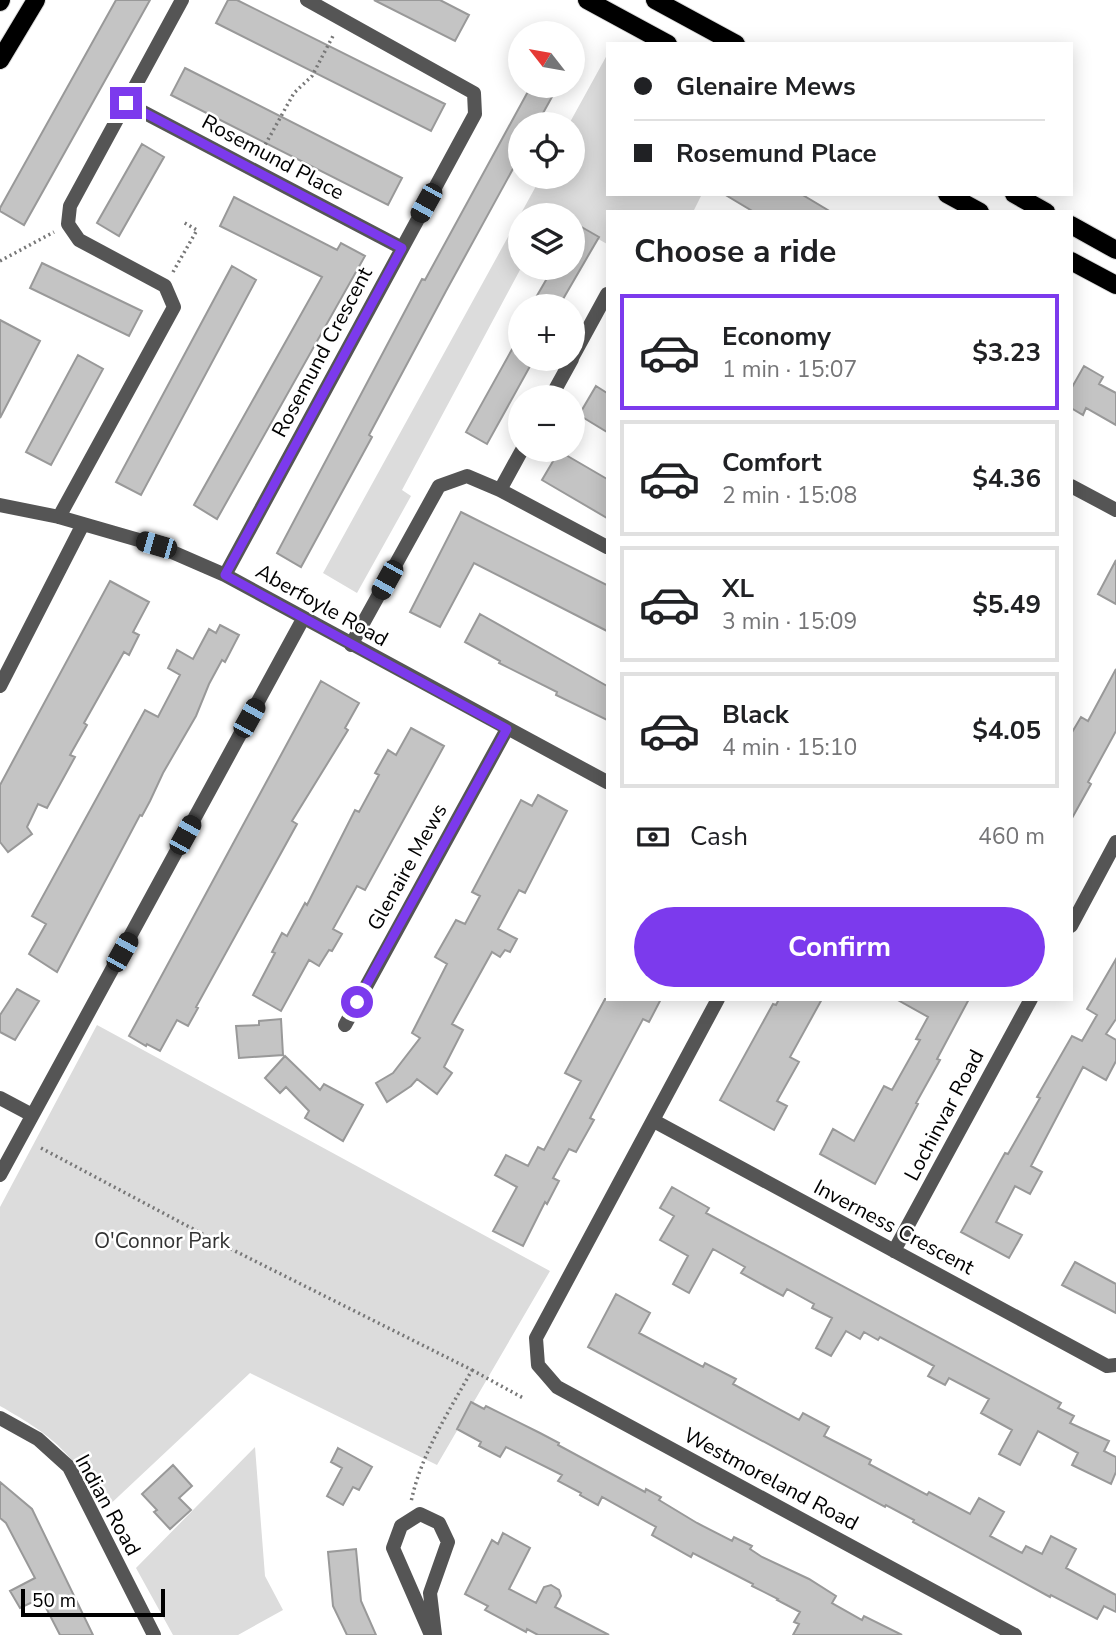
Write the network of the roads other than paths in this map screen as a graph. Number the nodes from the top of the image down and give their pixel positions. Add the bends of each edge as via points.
1 (36, 0) edge
2 (182, 0) edge
3 (307, 0) edge
4 (587, 0) edge
5 (655, 0) edge
6 (664, 42) edge
7 (732, 42) edge
8 (0, 60) edge
9 (126, 103) junction
10 (951, 196) edge
11 (1018, 196) edge
12 (976, 210) edge
13 (1042, 210) edge
14 (1073, 226) edge
15 (402, 248) junction
16 (1116, 250) edge
17 (1073, 262) edge
18 (1116, 285) edge
19 (606, 296) edge
20 (585, 334) edge
21 (515, 462) edge
22 (1073, 487) edge
23 (500, 490) junction
24 (0, 505) edge
25 (1116, 510) edge
26 (59, 517) junction
27 (83, 524) junction
28 (606, 546) edge
29 (225, 575) junction
30 (303, 619) junction
31 (351, 645) junction
32 (0, 686) edge
33 (507, 729) junction
34 (606, 781) edge
35 (1116, 842) edge
36 (1073, 922) edge
37 (717, 1001) edge
38 (1030, 1001) edge
39 (345, 1025) dead end
40 (0, 1098) edge
41 (32, 1115) junction
42 (654, 1121) junction
43 (0, 1175) edge
44 (894, 1251) junction
45 (1116, 1364) edge
46 (0, 1418) edge
47 (154, 1635) edge
48 (433, 1635) edge
49 (1015, 1635) edge

1 - 8 main road
2 - 9 street
3 - 15 street, Rosemund Crescent via 474,93 475,114
4 - 6 main road
5 - 7 main road
9 - 15 street, Rosemund Place
9 - 26 street via 70,206 68,224 79,240 165,286 174,307
10 - 12 main road
11 - 13 main road
14 - 16 main road
15 - 29 street, Rosemund Crescent
17 - 18 main road
19 - 20 street
21 - 23 street
22 - 25 street
23 - 28 street
23 - 31 street via 467,476 439,486
24 - 26 street, Aberfoyle Road
26 - 27 street, Aberfoyle Road
27 - 29 street, Aberfoyle Road via 156,545
27 - 32 street
29 - 30 street, Aberfoyle Road
30 - 31 street, Aberfoyle Road
30 - 41 street
31 - 33 street, Aberfoyle Road
33 - 34 street, Aberfoyle Road
33 - 39 street, Glenaire Mews
35 - 36 street
37 - 42 street
38 - 44 street, Lochinvar Road
40 - 41 street
41 - 43 street
42 - 44 street, Inverness Crescent
42 - 49 street, Westmoreland Road via 536,1338 538,1365 557,1387
44 - 45 street, Inverness Crescent via 1107,1366
46 - 47 street, Indian Road via 38,1439 69,1467
48 - 48 street via 393,1548 401,1527 420,1514 439,1523 448,1542 430,1593

